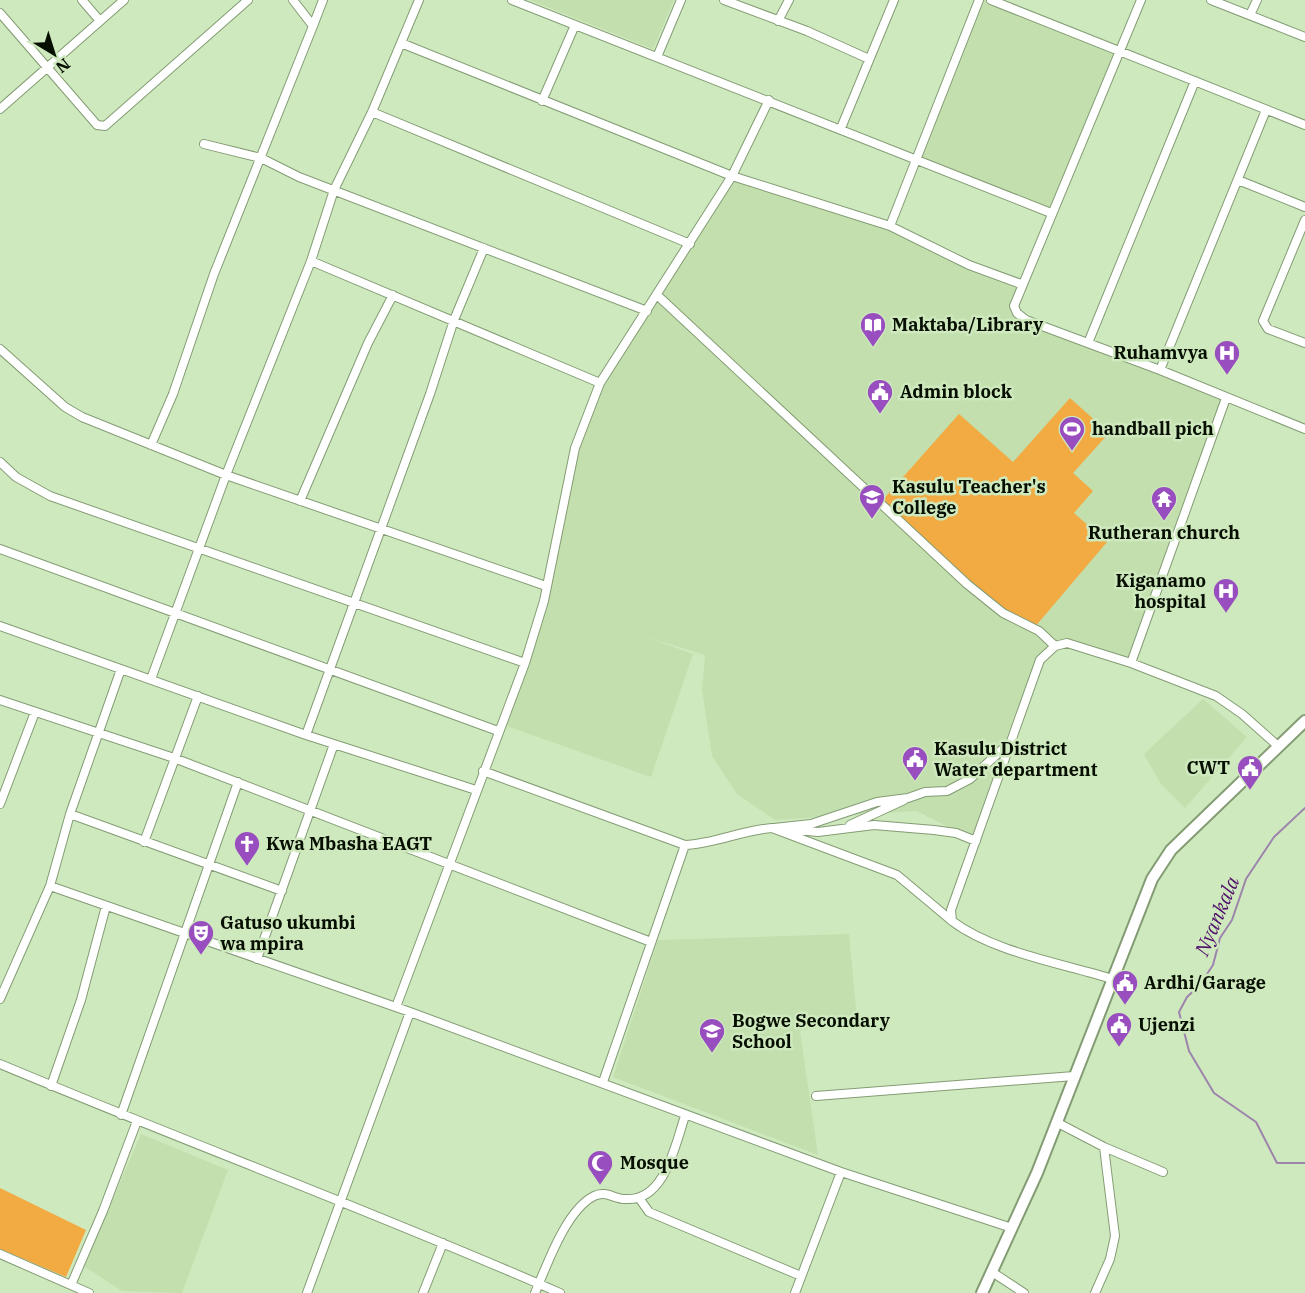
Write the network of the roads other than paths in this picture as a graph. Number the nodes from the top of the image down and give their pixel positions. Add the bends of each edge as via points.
1 (82, 0) edge
2 (124, 0) edge
3 (248, 0) edge
4 (293, 0) edge
5 (323, 0) edge
6 (419, 0) edge
7 (512, 0) edge
8 (681, 0) edge
9 (723, 0) edge
10 (789, 0) edge
11 (894, 0) edge
12 (979, 0) edge
13 (991, 0) edge
14 (1141, 0) edge
15 (1211, 0) edge
16 (1257, 0) edge
17 (1012, 4) edge
18 (0, 13) edge
19 (1250, 15) junction
20 (100, 21) junction
21 (778, 21) junction
22 (575, 25) junction
23 (313, 26) junction
24 (1305, 37) edge
25 (401, 43) junction
26 (1119, 50) junction
27 (657, 57) junction
28 (869, 59) junction
29 (48, 68) junction
30 (1195, 81) junction
31 (769, 100) junction
32 (542, 101) junction
33 (0, 109) edge
34 (1266, 110) junction
35 (372, 112) junction
36 (1305, 125) edge
37 (841, 128) junction
38 (204, 144) dead end
39 (261, 158) junction
40 (916, 160) junction
41 (732, 176) junction
42 (1238, 180) junction
43 (334, 190) junction
44 (1305, 207) edge
45 (1051, 213) junction
46 (1305, 220) edge
47 (890, 226) junction
48 (690, 244) junction
49 (484, 248) junction
50 (310, 261) junction
51 (1021, 284) junction
52 (393, 295) junction
53 (657, 295) junction
54 (647, 311) junction
55 (454, 320) junction
56 (1088, 343) junction
57 (1305, 343) edge
58 (0, 349) edge
59 (1160, 370) junction
60 (600, 383) junction
61 (1226, 398) junction
62 (1305, 429) edge
63 (151, 445) junction
64 (0, 462) edge
65 (226, 475) junction
66 (300, 501) junction
67 (379, 528) junction
68 (199, 548) junction
69 (0, 549) edge
70 (546, 586) junction
71 (354, 602) junction
72 (174, 612) junction
73 (0, 626) edge
74 (1055, 646) junction
75 (525, 663) junction
76 (1131, 663) junction
77 (332, 668) junction
78 (121, 669) junction
79 (151, 679) junction
80 (198, 696) junction
81 (0, 700) edge
82 (35, 712) junction
83 (1305, 722) edge
84 (498, 731) junction
85 (98, 734) junction
86 (306, 735) junction
87 (1012, 740) junction
88 (334, 744) junction
89 (1278, 746) junction
90 (174, 758) junction
91 (483, 771) junction
92 (238, 782) junction
93 (476, 790) junction
94 (908, 798) junction
95 (0, 804) edge
96 (310, 810) junction
97 (70, 814) junction
98 (782, 827) junction
99 (772, 828) junction
100 (845, 828) junction
101 (976, 841) junction
102 (144, 842) junction
103 (685, 845) junction
104 (448, 862) junction
105 (209, 866) junction
106 (50, 886) junction
107 (282, 891) junction
108 (106, 906) junction
109 (952, 921) junction
110 (185, 934) junction
111 (651, 942) junction
112 (257, 959) junction
113 (1112, 978) junction
114 (0, 999) edge
115 (396, 1007) junction
116 (410, 1012) junction
117 (0, 1064) edge
118 (1074, 1076) junction
119 (603, 1082) junction
120 (51, 1086) junction
121 (816, 1096) dead end
122 (121, 1114) junction
123 (685, 1116) junction
124 (136, 1121) junction
125 (1056, 1122) junction
126 (1104, 1147) junction
127 (841, 1172) junction
128 (1164, 1172) dead end
129 (639, 1198) junction
130 (341, 1200) junction
131 (1012, 1228) junction
132 (443, 1243) junction
133 (0, 1254) edge
134 (992, 1272) junction
135 (801, 1276) junction
136 (539, 1284) junction
137 (73, 1288) edge
138 (89, 1293) edge
139 (307, 1293) edge
140 (423, 1293) edge
141 (535, 1293) edge
142 (560, 1293) edge
143 (795, 1293) edge
144 (982, 1293) edge
145 (1024, 1293) edge
146 (1095, 1293) edge

1 - 20 street
2 - 20 street
3 - 29 street via 105,126 97,125
4 - 23 street
5 - 23 street
6 - 25 street
7 - 22 street
8 - 27 street
9 - 21 street
10 - 21 street
11 - 28 street
12 - 40 street
13 - 17 street
14 - 26 street
15 - 19 street
16 - 19 street
17 - 26 street
18 - 29 street
19 - 24 street
20 - 29 street
21 - 28 street
22 - 27 street
22 - 32 street
23 - 39 street
25 - 32 street
25 - 35 street
26 - 30 street
26 - 45 street
27 - 31 street
28 - 37 street
29 - 33 street
30 - 34 street
30 - 56 street
31 - 37 street
31 - 41 street
32 - 41 street
34 - 36 street
34 - 42 street
35 - 43 street
35 - 48 street
37 - 40 street
38 - 39 street
39 - 43 street
39 - 63 street
40 - 45 street
40 - 47 street
41 - 47 street
41 - 48 street
42 - 44 street
42 - 59 street
43 - 49 street
43 - 50 street
45 - 51 street
46 - 57 street via 1263,321 1268,329
47 - 51 street via 969,265
48 - 53 street
49 - 54 street
49 - 55 street
50 - 52 street
50 - 65 street
51 - 56 street via 1014,306 1026,320
52 - 55 street
52 - 66 street via 368,343
53 - 54 street
53 - 74 street via 967,584 1003,613 1039,631
54 - 60 street
55 - 60 street
55 - 67 street
56 - 59 street
58 - 63 street via 65,407
59 - 61 street
60 - 70 street via 575,448
61 - 62 street
61 - 76 street
63 - 65 street
64 - 68 street via 16,477 50,496
65 - 66 street
65 - 68 street
66 - 67 street
67 - 70 street
67 - 71 street
68 - 71 street
68 - 72 street
69 - 72 street
70 - 75 street
71 - 75 street
71 - 77 street
72 - 77 street
72 - 79 street
73 - 78 street
74 - 76 street via 1067,643
74 - 87 street via 1040,660
75 - 84 street
76 - 89 street via 1216,696
77 - 84 street
77 - 86 street
78 - 79 street
78 - 85 street
79 - 80 street
80 - 86 street
80 - 90 street
81 - 82 street
82 - 85 street
82 - 95 street
83 - 89 highway
84 - 91 street
85 - 90 street
85 - 97 street
86 - 88 street
87 - 94 street via 959,786
87 - 101 street
88 - 93 street
88 - 96 street
89 - 113 highway via 1171,850 1152,879
90 - 92 street
90 - 102 street
91 - 93 street
91 - 103 street
92 - 96 street
92 - 105 street
93 - 104 street
94 - 98 street via 877,802 811,824
94 - 100 street
96 - 104 street
96 - 107 street
97 - 102 street
97 - 106 street
98 - 99 street
98 - 100 street via 818,831
99 - 103 street via 751,829
99 - 109 street via 897,875
100 - 101 street via 865,825 934,830
101 - 109 street via 951,910
102 - 105 street
103 - 111 street
104 - 111 street
104 - 115 street
105 - 107 street
105 - 110 street
106 - 108 street
106 - 114 street
107 - 112 street
108 - 110 street
108 - 120 street via 81,1000
109 - 113 street via 979,938
110 - 112 street
110 - 122 street
111 - 119 street
112 - 115 street
113 - 118 highway
115 - 116 street
116 - 119 street
116 - 130 street
117 - 120 street
118 - 121 street
118 - 125 highway
119 - 123 street
120 - 122 street
122 - 124 street
123 - 127 street
123 - 129 street via 660,1181
124 - 130 street
124 - 137 street
125 - 126 street
125 - 131 highway
126 - 128 street
126 - 146 street via 1115,1236
127 - 131 street
127 - 135 street
129 - 135 street via 649,1212
129 - 136 street via 595,1195 579,1208 562,1233
130 - 132 street
130 - 139 street
131 - 134 highway
132 - 136 street
132 - 140 street
133 - 137 street
134 - 144 highway
134 - 145 street
135 - 143 street
136 - 141 street
136 - 142 street
137 - 138 street

